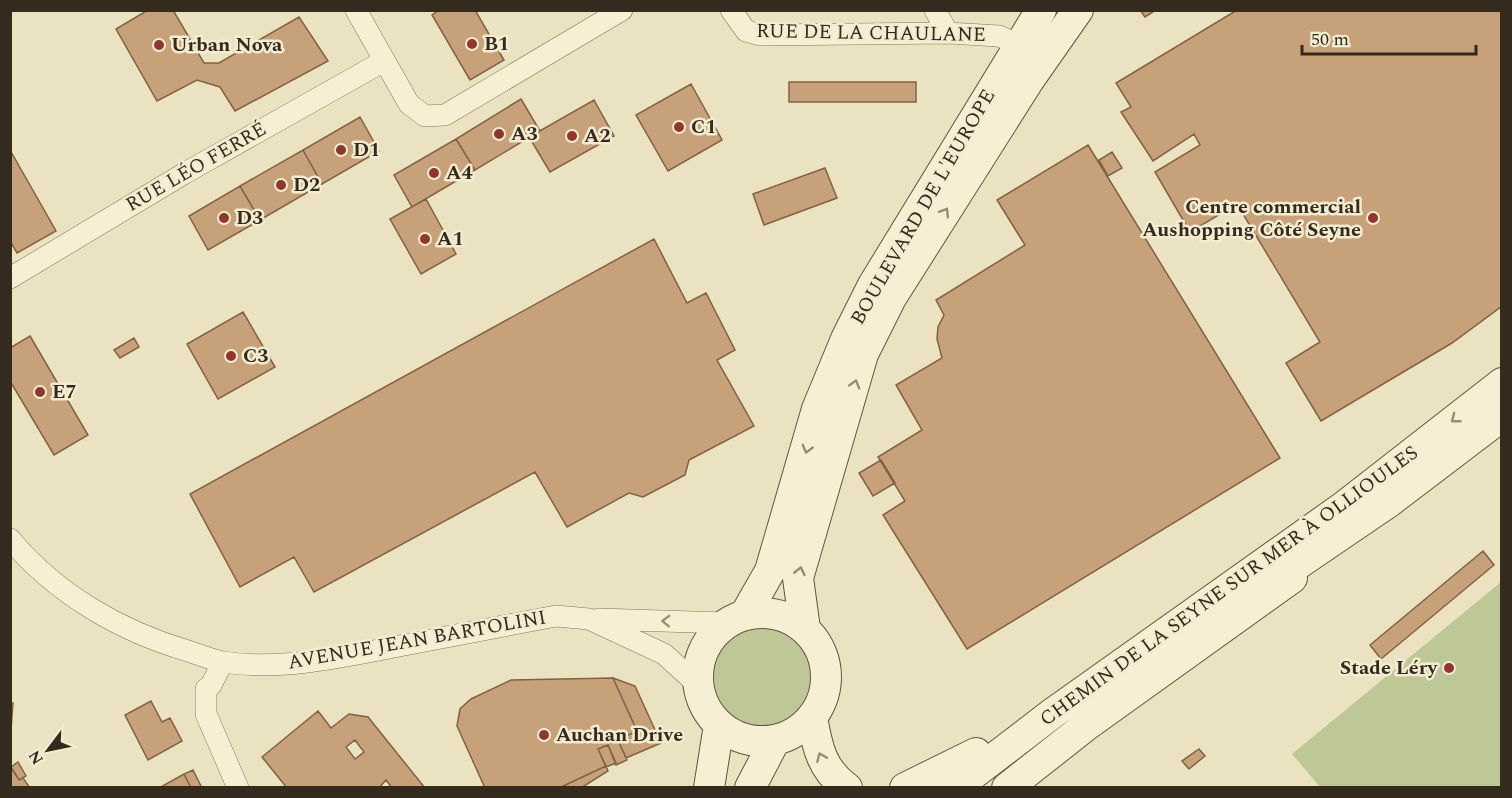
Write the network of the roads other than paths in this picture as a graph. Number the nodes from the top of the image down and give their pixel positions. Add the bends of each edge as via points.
1 (356, 10) edge
2 (622, 10) edge
3 (731, 10) edge
4 (935, 10) edge
5 (1041, 10) edge
6 (1072, 15) edge
7 (948, 33) junction
8 (1018, 45) junction
9 (384, 61) junction
10 (1042, 63) junction
11 (10, 278) edge
12 (1502, 383) edge
13 (1502, 416) edge
14 (1389, 502) junction
15 (10, 539) edge
16 (735, 618) junction
17 (589, 619) junction
18 (805, 628) junction
19 (223, 662) junction
20 (697, 684) junction
21 (1053, 713) junction
22 (812, 717) junction
23 (719, 725) junction
24 (775, 740) junction
25 (238, 788) edge
26 (709, 788) edge
27 (750, 788) edge
28 (847, 788) edge
29 (905, 788) edge
30 (955, 788) edge
31 (977, 788) edge
32 (1006, 788) edge

1 - 9 street
2 - 9 street via 445,115 425,116 409,104
3 - 7 street, RUE DE LA CHAULANE via 746,31 760,35
4 - 7 street
5 - 8 street, BOULEVARD DE L'EUROPE
6 - 10 street, BOULEVARD DE L'EUROPE
7 - 8 street, RUE DE LA CHAULANE via 999,36
8 - 10 street
8 -> 16 street, BOULEVARD DE L'EUROPE via 873,285 846,339 818,409 770,571
9 - 11 street, RUE LÉO FERRÉ
18 -> 10 street, BOULEVARD DE L'EUROPE via 798,579 863,354 891,298
12 -> 21 street, CHEMIN DE LA SEYNE SUR MER À OLLIOULES via 1342,507
13 - 14 street, CHEMIN DE LA SEYNE SUR MER À OLLIOULES
14 - 31 street, CHEMIN DE LA SEYNE SUR MER À OLLIOULES
14 - 32 street via 1351,535
15 - 19 street, AVENUE JEAN BARTOLINI via 30,562 76,598 117,623 156,642
16 -> 17 street
16 - 18 street via 777,614
16 - 20 street via 712,635 702,650
17 - 19 street, AVENUE JEAN BARTOLINI via 556,616 350,656 277,664
17 - 20 street, AVENUE JEAN BARTOLINI via 664,654
18 - 22 street via 816,642 826,672 821,701
19 - 25 street via 206,689 206,714
20 - 23 street via 708,713
21 - 29 street
21 - 30 street, CHEMIN DE LA SEYNE SUR MER À OLLIOULES
22 - 24 street via 790,735
28 -> 22 street via 824,765
23 - 24 street via 745,739
23 - 26 street
24 - 27 street

